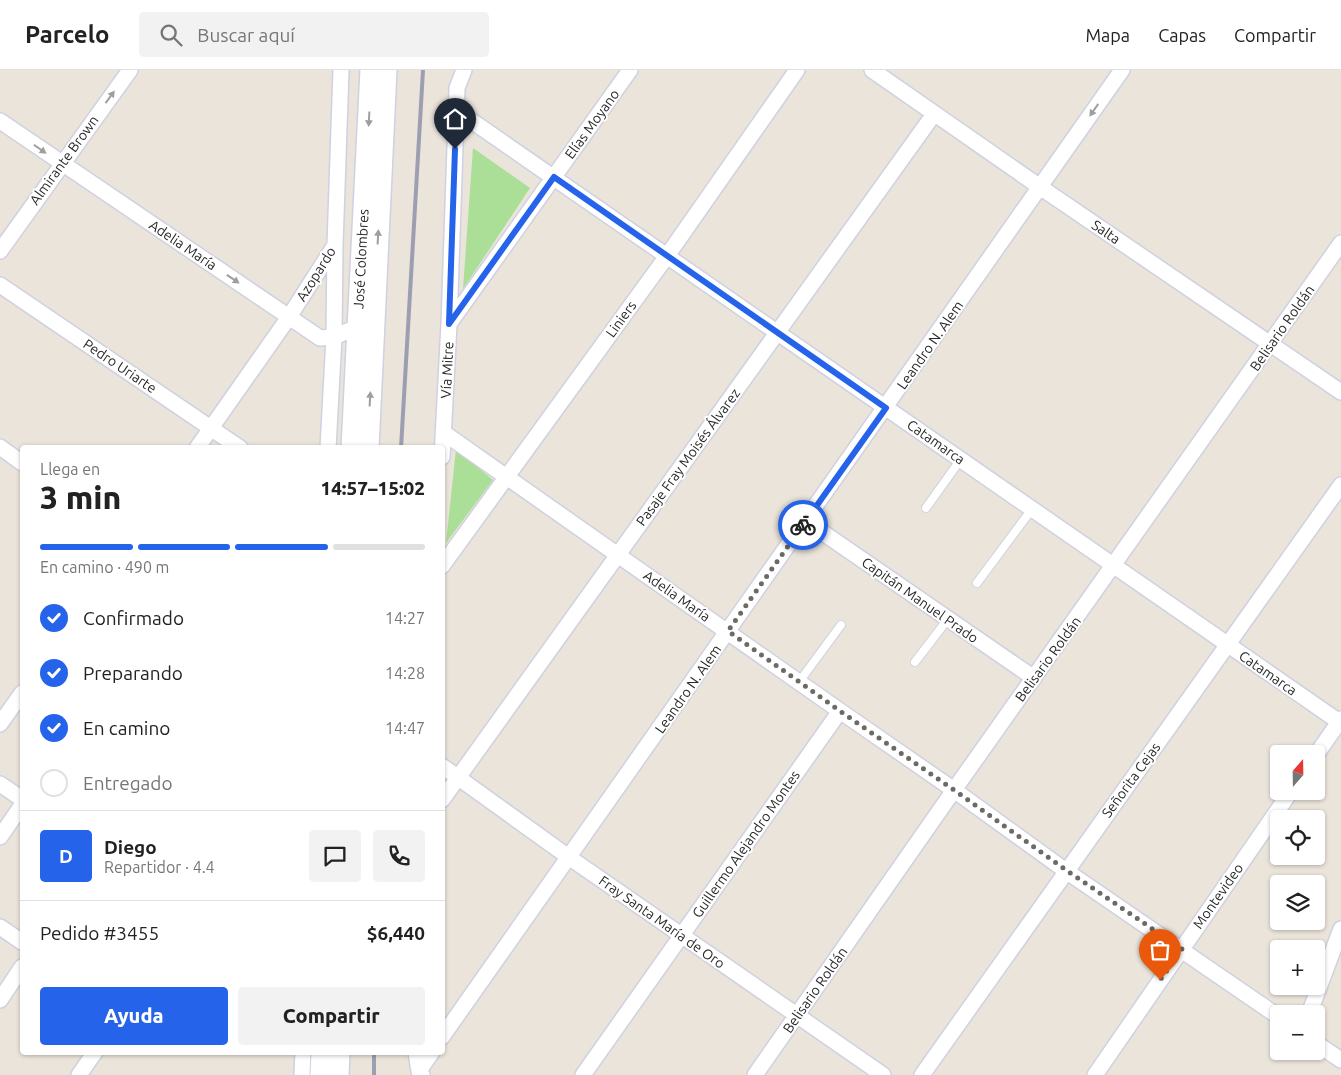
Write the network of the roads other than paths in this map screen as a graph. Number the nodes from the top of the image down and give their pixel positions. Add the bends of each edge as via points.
1 (130, 70) edge
2 (341, 70) edge
3 (371, 70) edge
4 (386, 70) edge
5 (630, 70) edge
6 (797, 70) edge
7 (872, 70) edge
8 (1122, 70) edge
9 (462, 72) edge
10 (456, 110) junction
11 (934, 114) junction
12 (0, 121) edge
13 (62, 163) junction
14 (554, 177) junction
15 (1040, 187) junction
16 (1341, 243) edge
17 (335, 245) junction
18 (0, 251) edge
19 (667, 256) junction
20 (0, 285) edge
21 (289, 317) junction
22 (449, 324) junction
23 (366, 327) junction
24 (777, 332) junction
25 (334, 337) junction
26 (1271, 343) junction
27 (1341, 392) edge
28 (886, 408) junction
29 (210, 428) junction
30 (444, 433) junction
31 (199, 445) edge
32 (236, 445) edge
33 (328, 445) edge
34 (352, 445) edge
35 (368, 445) edge
36 (443, 445) edge
37 (0, 447) edge
38 (960, 459) junction
39 (20, 462) edge
40 (507, 476) junction
41 (1341, 484) edge
42 (926, 508) dead end
43 (1032, 509) junction
44 (806, 521) junction
45 (618, 554) junction
46 (445, 562) edge
47 (1114, 566) junction
48 (977, 583) dead end
49 (948, 620) junction
50 (841, 625) dead end
51 (728, 631) junction
52 (1228, 645) junction
53 (915, 662) dead end
54 (1034, 678) junction
55 (799, 682) junction
56 (20, 696) edge
57 (840, 711) junction
58 (1340, 721) edge
59 (0, 724) edge
60 (1323, 745) edge
61 (445, 768) edge
62 (459, 778) junction
63 (0, 784) edge
64 (954, 790) junction
65 (445, 796) edge
66 (20, 798) edge
67 (1285, 800) edge
68 (20, 808) edge
69 (0, 837) edge
70 (570, 858) junction
71 (1066, 870) junction
72 (0, 926) edge
73 (1341, 929) edge
74 (682, 936) junction
75 (20, 941) edge
76 (1182, 949) junction
77 (20, 971) edge
78 (0, 1000) edge
79 (1312, 1005) edge
80 (1270, 1011) edge
81 (797, 1015) junction
82 (445, 1034) edge
83 (1325, 1049) edge
84 (93, 1055) edge
85 (303, 1055) edge
86 (322, 1055) edge
87 (339, 1055) edge
88 (417, 1055) edge
89 (430, 1055) edge
90 (1341, 1060) edge
91 (420, 1073) edge
92 (78, 1075) edge
93 (302, 1075) edge
94 (321, 1075) edge
95 (338, 1075) edge
96 (583, 1075) edge
97 (755, 1075) edge
98 (883, 1075) edge
99 (922, 1075) edge
100 (1095, 1075) edge

13 -> 1 street, Almirante Brown
2 - 17 street, Azopardo
3 -> 23 main road, José Colombres
23 -> 4 main road, José Colombres
5 - 14 street, Elías Moyano
6 - 19 street, Liniers
7 - 11 street, Salta
8 -> 15 street, Leandro N. Alem
9 - 10 street, Vía Mitre
10 - 14 street, Catamarca
10 - 22 street, Vía Mitre
11 - 15 street, Salta
11 - 24 street, Pasaje Fray Moisés Álvarez
12 -> 13 street, Adelia María
13 - 18 street, Almirante Brown
13 -> 21 street, Adelia María
14 - 19 street, Catamarca
14 - 22 street, Elías Moyano
15 - 26 street, Salta
15 - 28 street, Leandro N. Alem
16 - 26 street, Belisario Roldán
17 - 21 street, Azopardo
17 - 25 street
19 - 24 street, Catamarca
19 - 40 street, Liniers
20 - 29 street, Pedro Uriarte
21 - 25 street, Adelia María via 320,338
21 - 29 street, Azopardo
22 - 30 street, Vía Mitre
23 - 25 street
23 - 34 main road, José Colombres
35 -> 23 main road, José Colombres
24 - 28 street, Catamarca
24 - 45 street, Pasaje Fray Moisés Álvarez
25 - 33 street
26 - 27 street, Salta
26 - 47 street, Belisario Roldán
28 - 38 street, Catamarca
28 - 44 street, Leandro N. Alem
29 - 31 street, Azopardo
29 - 32 street, Pedro Uriarte
30 - 36 street, Vía Mitre
30 - 40 street, Adelia María
37 - 39 street
38 - 42 lane
38 - 43 street, Catamarca
40 - 45 street, Adelia María
40 - 46 street, Liniers
41 - 52 street, Señorita Cejas
43 - 47 street, Catamarca
43 - 48 lane
44 - 49 street, Capitán Manuel Prado
44 - 51 street, Leandro N. Alem
45 - 51 street, Adelia María
45 - 62 street, Pasaje Fray Moisés Álvarez
47 - 52 street, Catamarca
47 - 54 street, Belisario Roldán
49 - 53 lane
49 - 54 street, Capitán Manuel Prado
50 - 55 lane
51 - 55 street, Adelia María
51 - 70 street, Leandro N. Alem
52 - 58 street, Catamarca
52 - 71 street, Señorita Cejas
54 - 64 street, Belisario Roldán
55 - 57 street, Adelia María
56 - 59 street
57 - 64 street, Adelia María
57 - 74 street, Guillermo Alejandro Montes
58 - 60 street
61 - 62 street, Fray Santa María de Oro
62 - 65 street, Pasaje Fray Moisés Álvarez
62 - 70 street, Fray Santa María de Oro
63 - 66 street
64 - 71 street, Adelia María
64 - 81 street, Belisario Roldán
67 - 76 street, Montevideo
68 - 69 street
70 - 74 street, Fray Santa María de Oro
70 - 82 street, Leandro N. Alem
71 - 76 street, Adelia María
71 - 99 street, Señorita Cejas
72 - 75 street
73 - 79 street
74 - 81 street, Fray Santa María de Oro
74 - 96 street, Guillermo Alejandro Montes
76 - 80 street, Adelia María
76 - 100 street, Montevideo
77 - 78 street
81 - 97 street, Belisario Roldán
81 - 98 street, Fray Santa María de Oro
83 - 90 street
84 - 92 street
85 - 93 street
86 - 94 main road
87 - 95 main road
88 - 91 street
89 - 91 street

